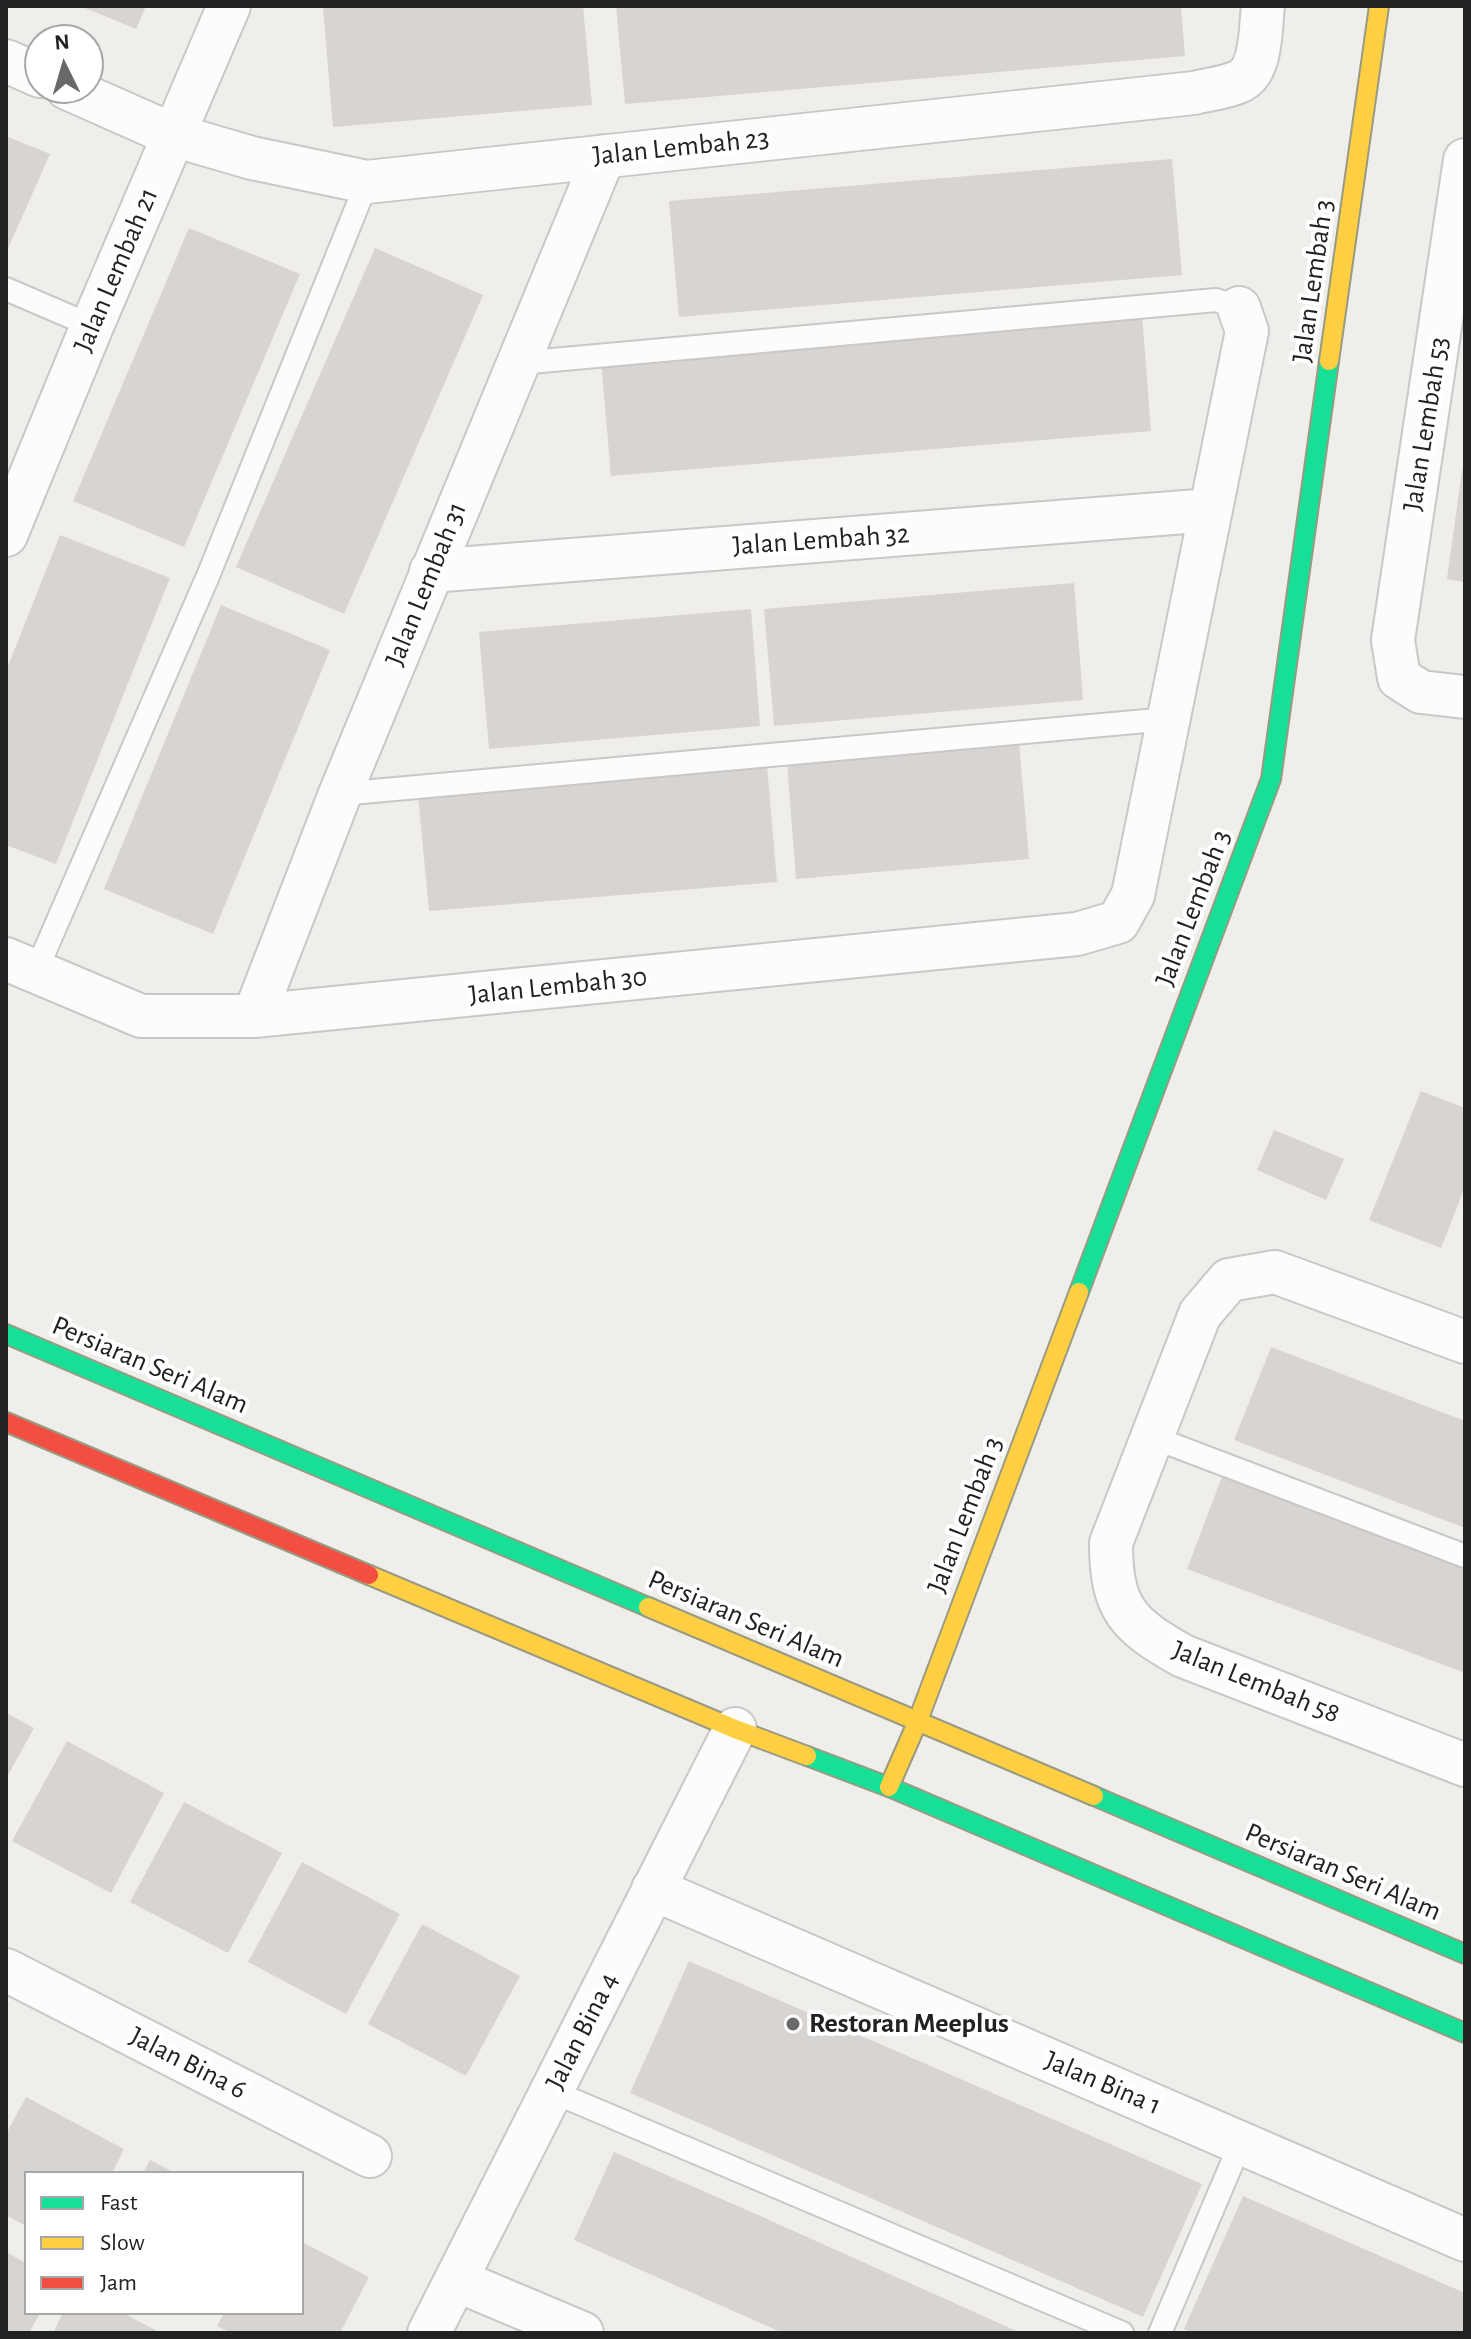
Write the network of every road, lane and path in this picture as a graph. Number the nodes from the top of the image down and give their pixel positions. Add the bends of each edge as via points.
1 (229, 6) edge
2 (1263, 6) edge
3 (1379, 6) edge
4 (103, 104) edge
5 (173, 135) junction
6 (604, 156) junction
7 (1465, 160) edge
8 (367, 182) junction
9 (6, 289) edge
10 (1239, 308) joint
11 (92, 326) junction
12 (519, 363) junction
13 (1211, 510) junction
14 (9, 517) edge
15 (431, 571) junction
16 (1465, 697) edge
17 (1168, 719) junction
18 (340, 794) junction
19 (21, 965) edge
20 (254, 1016) junction
21 (6, 1334) edge
22 (1465, 1342) edge
23 (6, 1422) edge
24 (1152, 1437) junction
25 (1465, 1556) edge
26 (917, 1723) junction
27 (735, 1729) junction
28 (1465, 1765) edge
29 (889, 1787) junction
30 (653, 1889) junction
31 (1465, 1954) edge
32 (6, 1970) edge
33 (1465, 2033) edge
34 (551, 2091) junction
35 (1241, 2142) junction
36 (370, 2156) dead end
37 (1465, 2240) edge
38 (456, 2280) junction
39 (429, 2333) edge
40 (582, 2333) edge
41 (1122, 2333) edge
42 (1160, 2333) edge

1 - 5 street, Jalan Lembah 21
2 - 6 street, Jalan Lembah 23 via 1248,76 1194,93
3 - 26 main road, Jalan Lembah 3 via 1271,779
4 - 5 street, Jalan Lembah 23
5 - 8 street, Jalan Lembah 23
5 - 11 street, Jalan Lembah 21
6 - 8 street, Jalan Lembah 23
6 - 12 street, Jalan Lembah 31
7 - 16 street, Jalan Lembah 53 via 1393,640 1399,678 1421,692
8 - 19 lane via 208,576
9 - 11 lane
10 - 12 lane via 1216,300
10 - 13 street via 1247,331
11 - 14 street, Jalan Lembah 21
12 - 15 street, Jalan Lembah 31
13 - 15 street, Jalan Lembah 32
13 - 17 street
15 - 18 street, Jalan Lembah 31
17 - 18 lane
17 - 20 street, Jalan Lembah 30 via 1133,895 1118,922 1077,934
18 - 20 street, Jalan Lembah 31
19 - 20 street, Jalan Lembah 30 via 141,1016
21 - 26 main road, Persiaran Seri Alam
22 - 24 street, Jalan Lembah 58 via 1275,1272 1229,1280 1200,1314
23 - 27 main road
24 - 25 lane
24 - 28 street, Jalan Lembah 58 via 1111,1543 1111,1572 1126,1614 1146,1635 1183,1656
26 - 29 main road, Jalan Lembah 3
26 - 31 main road, Persiaran Seri Alam
27 - 29 main road
27 - 30 street, Jalan Bina 4
29 - 33 main road
30 - 34 street, Jalan Bina 4
30 - 35 street, Jalan Bina 1
32 - 36 street, Jalan Bina 6
34 - 38 street, Jalan Bina 4
34 - 41 lane
35 - 37 street, Jalan Bina 1
35 - 42 lane
38 - 39 street, Jalan Bina 4
38 - 40 street

